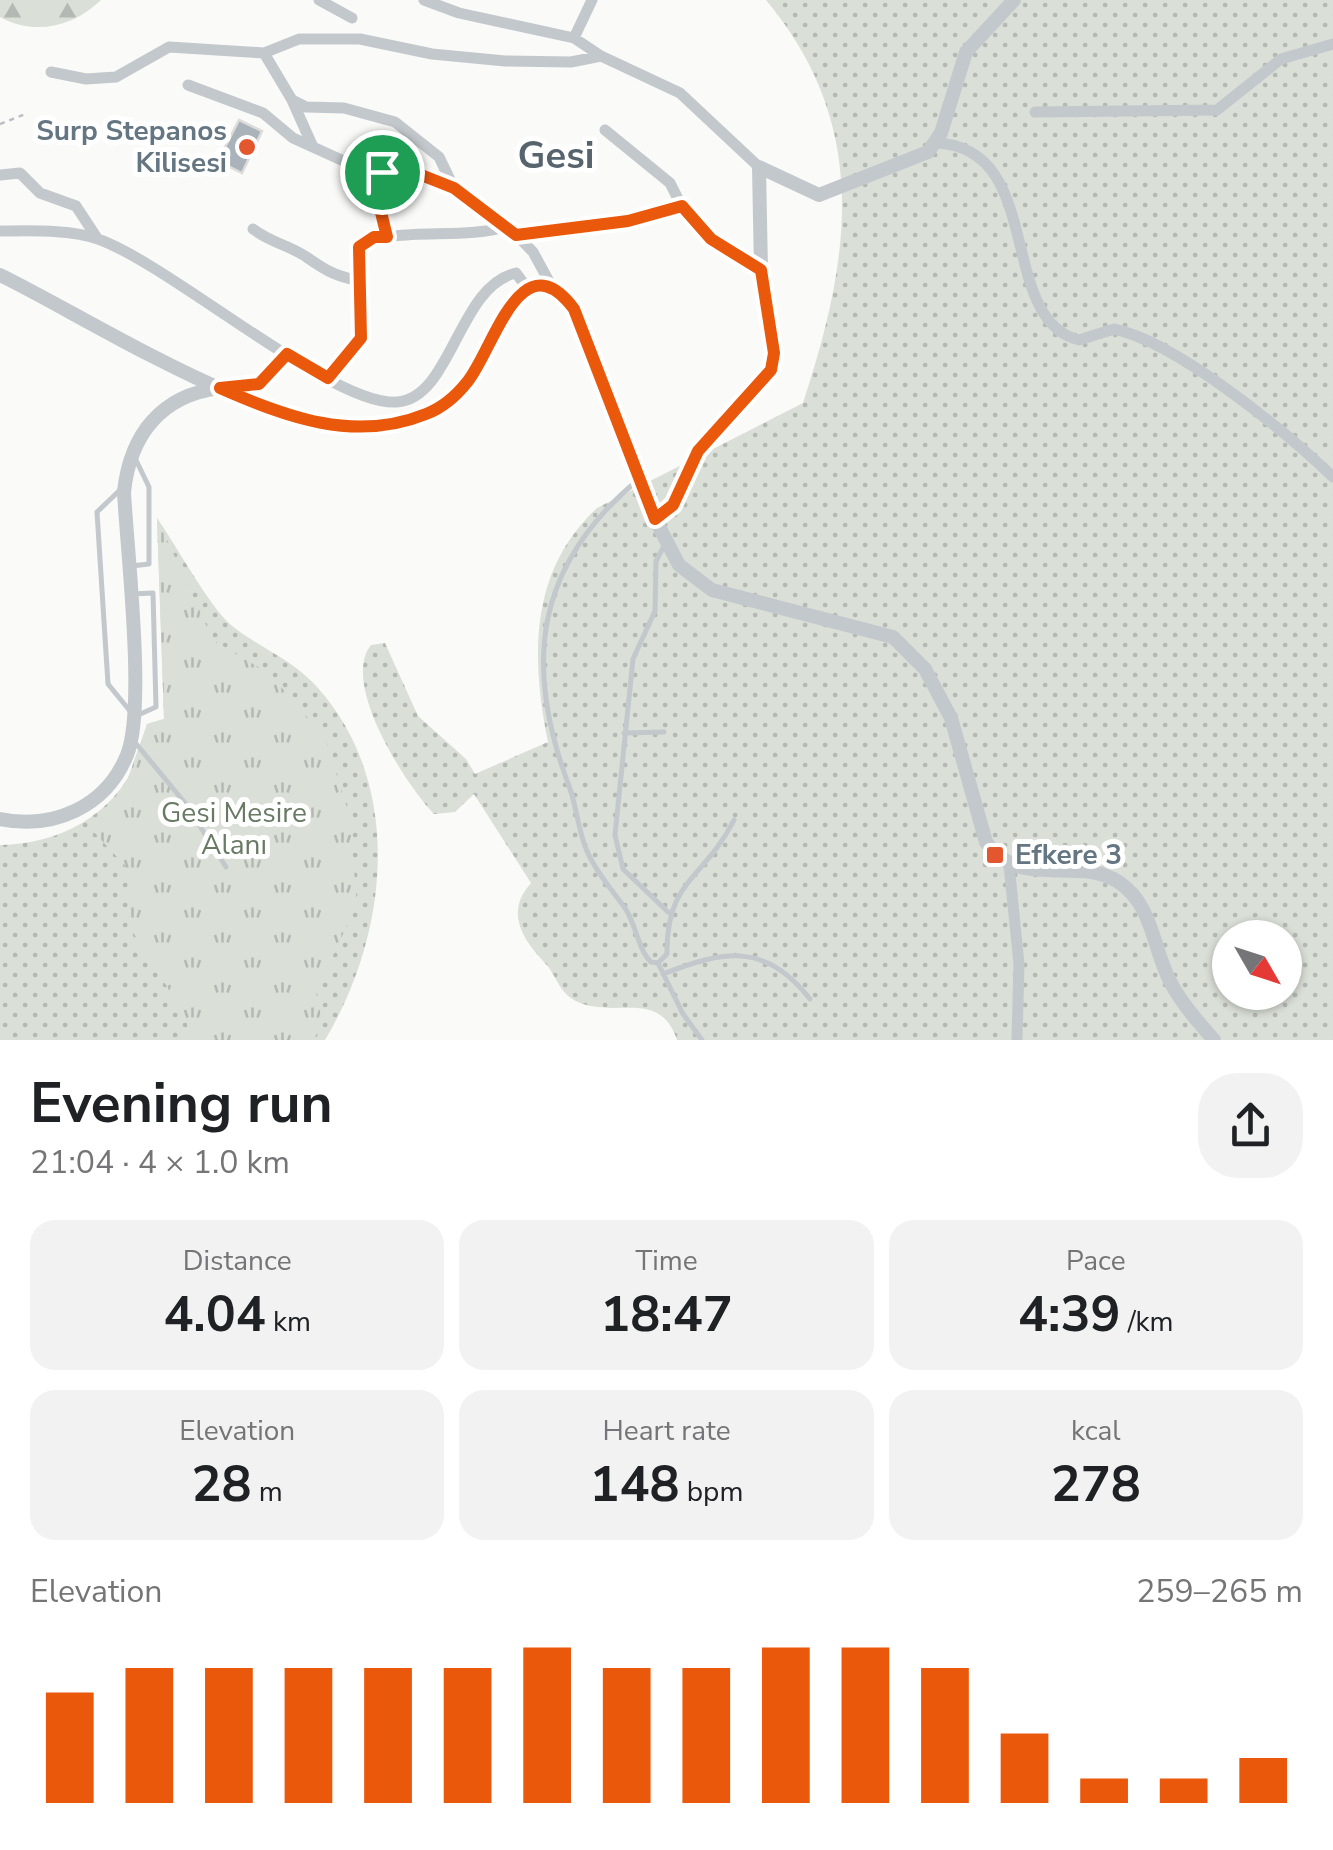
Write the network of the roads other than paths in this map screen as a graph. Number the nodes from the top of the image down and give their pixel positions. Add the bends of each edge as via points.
1 (320, 0) edge
2 (424, 0) edge
3 (592, 0) edge
4 (1014, 0) edge
5 (352, 18) dead end
6 (574, 38) junction
7 (1333, 44) edge
8 (264, 53) junction
9 (601, 56) junction
10 (51, 72) dead end
11 (188, 85) dead end
12 (292, 100) junction
13 (1035, 112) dead end
14 (606, 130) dead end
15 (936, 143) junction
16 (313, 148) junction
17 (760, 167) junction
18 (382, 172) junction
19 (0, 174) edge
20 (454, 188) junction
21 (682, 206) junction
22 (254, 228) dead end
23 (512, 230) junction
24 (0, 231) edge
25 (387, 237) junction
26 (97, 238) junction
27 (761, 270) junction
28 (0, 274) edge
29 (356, 280) junction
30 (552, 287) junction
31 (527, 288) junction
32 (287, 354) junction
33 (328, 378) junction
34 (220, 388) junction
35 (132, 452) junction
36 (1333, 477) edge
37 (642, 478) junction
38 (125, 485) junction
39 (655, 519) junction
40 (665, 544) junction
41 (128, 566) junction
42 (129, 594) junction
43 (134, 716) junction
44 (664, 732) dead end
45 (624, 733) junction
46 (131, 738) junction
47 (0, 819) edge
48 (734, 820) dead end
49 (1009, 864) junction
50 (226, 867) dead end
51 (668, 912) junction
52 (658, 963) junction
53 (663, 974) junction
54 (810, 999) dead end
55 (702, 1040) edge
56 (1018, 1040) edge
57 (1214, 1040) edge

1 - 5 street
2 - 6 street
3 - 6 street
4 - 15 street via 966,52
6 - 9 street
7 - 13 street via 1281,60 1217,110
8 - 9 street via 299,39 360,39 505,61
8 - 10 street via 169,47 116,77 86,80
8 - 12 street
9 - 17 street via 680,92
11 - 16 street via 263,113
12 - 16 street
12 - 20 street via 395,122 439,157
14 - 21 street via 670,183
15 - 17 street via 819,195
15 - 36 street via 971,153 1001,180 1028,280 1063,332 1079,340 1114,329 1160,350 1284,433
16 - 18 street
17 - 27 street
18 - 20 street via 406,169
18 - 25 street via 378,200
19 - 26 street via 20,173 40,193 76,206
20 - 23 street
21 - 23 street via 628,221
21 - 27 street via 711,239
22 - 29 street via 326,274
23 - 25 street
23 - 30 street
24 - 26 street
25 - 29 street via 359,247
26 - 32 street via 169,275
27 - 39 street via 771,370 698,451 673,505
28 - 34 street
29 - 33 street via 361,338
30 - 31 street
30 - 37 street via 574,309
31 - 33 street via 516,273 492,282 448,358 403,402 385,402
31 - 34 street via 469,380 427,414 378,426 328,426 278,414
32 - 33 street
32 - 34 street via 259,384
34 - 35 street via 174,400 151,419
35 - 38 street
35 - 41 lane via 150,488 149,564
37 - 39 street
37 - 52 lane via 588,532 561,571 546,614 542,661 550,734 587,851 629,915 645,957
38 - 41 street
38 - 43 lane via 97,512 108,684
39 - 40 street
40 - 45 lane via 656,560 657,603 632,659
40 - 49 street via 712,590 893,636 925,668 952,718 986,842
41 - 42 street
42 - 43 street
42 - 43 lane via 153,593 156,707
43 - 46 street
44 - 45 lane
45 - 51 lane via 618,856 628,875
46 - 47 street via 109,785 93,802 51,820
46 - 50 lane via 186,803
48 - 51 lane
49 - 56 street
49 - 57 street via 1116,880 1131,892 1170,983
51 - 52 lane via 666,954
52 - 53 lane
53 - 54 lane via 733,954 780,971
53 - 55 lane

